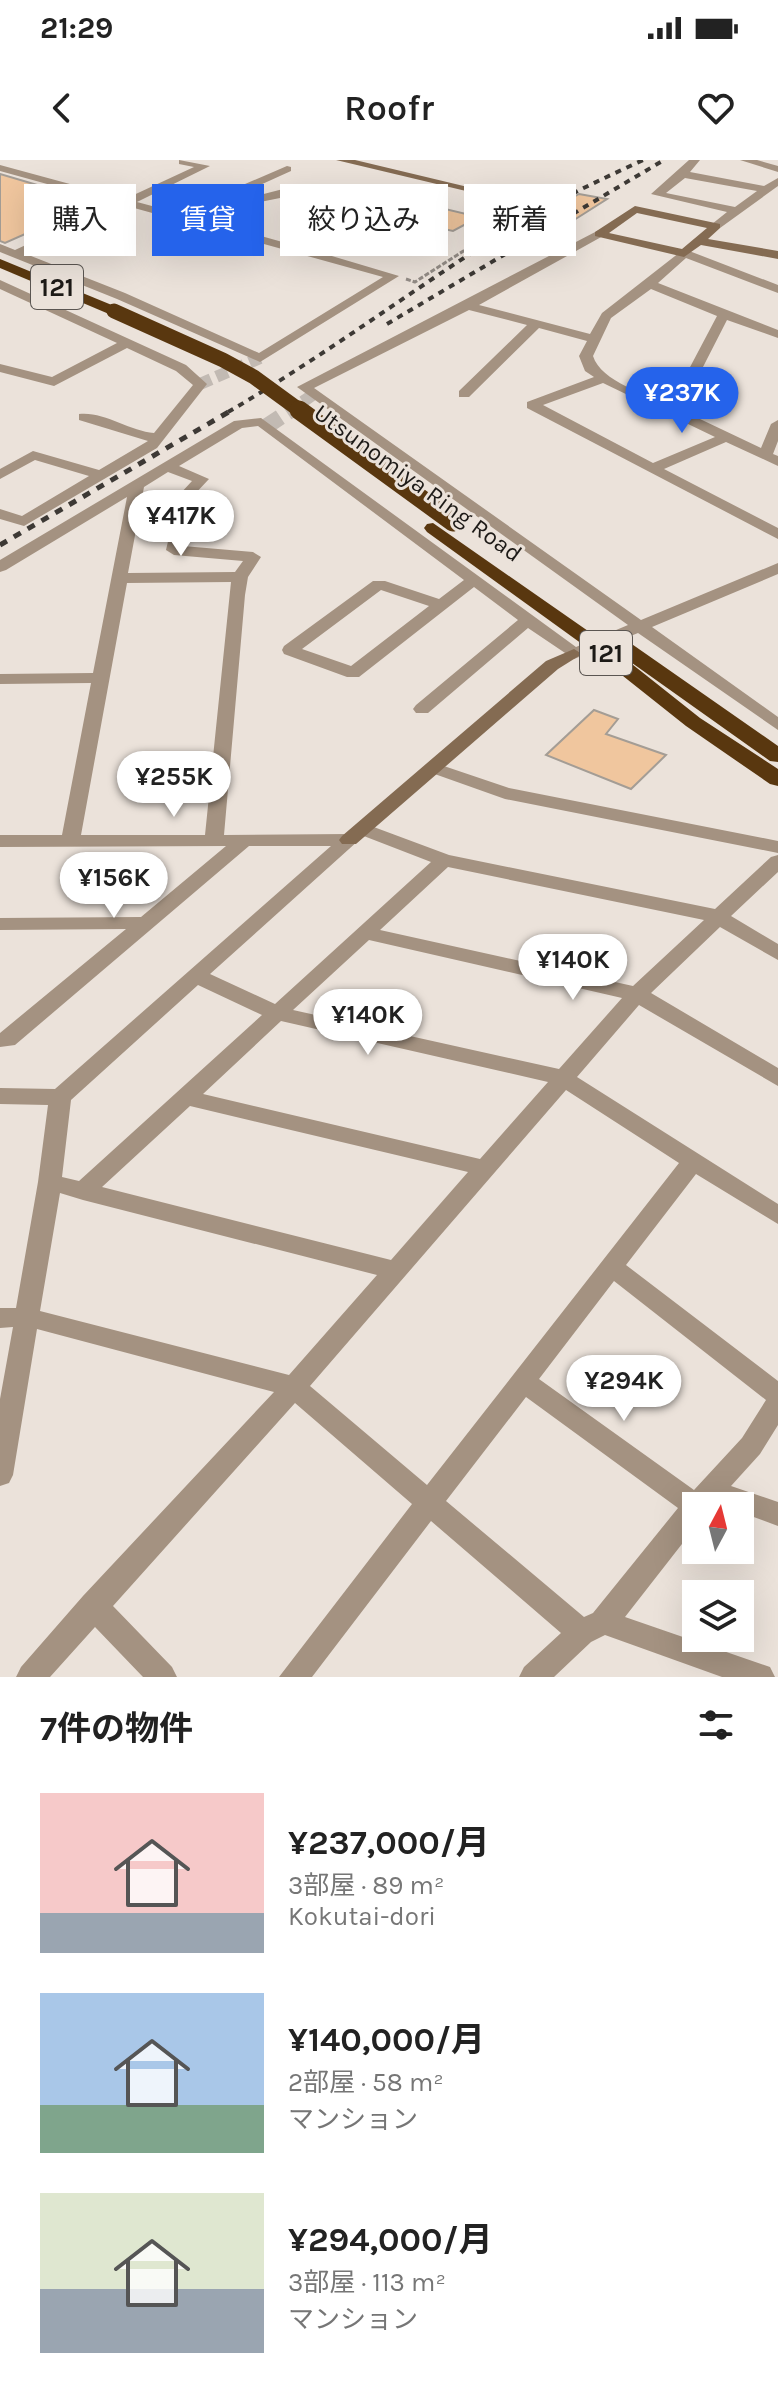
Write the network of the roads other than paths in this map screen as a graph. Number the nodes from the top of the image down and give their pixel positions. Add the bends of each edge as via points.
1 (341, 160) edge
2 (695, 160) edge
3 (745, 160) edge
4 (183, 162) edge
5 (0, 168) edge
6 (287, 169) dead end
7 (778, 169) edge
8 (683, 174) junction
9 (56, 184) edge
10 (253, 184) edge
11 (774, 186) edge
12 (464, 188) edge
13 (657, 194) junction
14 (136, 199) edge
15 (635, 209) junction
16 (737, 211) junction
17 (716, 226) junction
18 (599, 234) junction
19 (698, 241) junction
20 (0, 248) edge
21 (24, 250) edge
22 (684, 253) junction
23 (16, 254) junction
24 (778, 255) edge
25 (324, 256) edge
26 (0, 263) edge
27 (0, 274) edge
28 (0, 284) edge
29 (650, 284) junction
30 (778, 289) edge
31 (468, 306) junction
32 (107, 314) junction
33 (724, 314) junction
34 (535, 325) junction
35 (778, 334) edge
36 (594, 339) junction
37 (127, 343) junction
38 (0, 368) edge
39 (604, 378) junction
40 (464, 394) dead end
41 (674, 411) junction
42 (84, 417) dead end
43 (778, 424) edge
44 (159, 437) junction
45 (727, 437) junction
46 (772, 459) edge
47 (167, 467) junction
48 (653, 468) junction
49 (0, 475) edge
50 (100, 475) junction
51 (137, 486) junction
52 (0, 514) edge
53 (778, 534) edge
54 (777, 569) edge
55 (1, 570) edge
56 (240, 577) junction
57 (122, 578) junction
58 (473, 580) junction
59 (442, 605) junction
60 (528, 620) junction
61 (640, 627) junction
62 (604, 642) junction
63 (574, 654) junction
64 (102, 678) junction
65 (0, 679) edge
66 (422, 709) dead end
67 (778, 725) edge
68 (778, 756) edge
69 (435, 768) junction
70 (778, 779) edge
71 (356, 834) junction
72 (245, 840) junction
73 (0, 841) edge
74 (70, 841) junction
75 (214, 841) junction
76 (778, 847) edge
77 (444, 860) junction
78 (778, 861) edge
79 (717, 916) junction
80 (146, 923) junction
81 (0, 924) edge
82 (365, 933) junction
83 (778, 953) edge
84 (194, 975) junction
85 (637, 994) junction
86 (279, 1014) junction
87 (0, 1040) edge
88 (563, 1078) junction
89 (778, 1078) edge
90 (0, 1096) edge
91 (60, 1097) junction
92 (189, 1098) junction
93 (693, 1161) junction
94 (485, 1168) junction
95 (50, 1182) junction
96 (83, 1191) junction
97 (778, 1215) edge
98 (611, 1266) junction
99 (395, 1270) junction
100 (27, 1317) junction
101 (0, 1318) edge
102 (522, 1380) junction
103 (294, 1387) junction
104 (778, 1395) edge
105 (778, 1402) edge
106 (0, 1475) edge
107 (685, 1492) edge
108 (709, 1492) edge
109 (427, 1502) junction
110 (754, 1510) edge
111 (778, 1514) edge
112 (682, 1523) edge
113 (93, 1605) junction
114 (592, 1628) junction
115 (31, 1677) edge
116 (162, 1677) edge
117 (294, 1677) edge
118 (534, 1677) edge
119 (760, 1677) edge

1 - 12 street
2 - 8 street
3 - 7 street
4 - 14 street via 205,166
5 - 9 street
6 - 10 street
8 - 11 street
8 - 13 street
11 - 16 street
13 - 15 street
13 - 16 street
15 - 17 street
15 - 18 street
16 - 17 street
17 - 19 street
18 - 22 street
18 - 31 street
19 - 22 street
19 - 24 street
20 - 23 street
21 - 23 street
22 - 29 street
22 - 30 street
23 - 25 street via 260,358 393,276
26 - 32 highway, Utsunomiya Ring Road / 121
27 - 32 highway, Utsunomiya Ring Road / 121
28 - 37 street
29 - 33 street
29 - 36 street via 606,316
31 - 34 street
31 - 61 street via 304,387
32 - 62 highway, Utsunomiya Ring Road / 121 via 219,372
33 - 35 street
33 - 41 street
34 - 36 street
34 - 40 street
36 - 39 street via 586,356 590,368
37 - 38 street via 54,382
37 - 44 street via 181,368 200,384
39 - 41 street
39 - 48 street via 532,405
41 - 45 street
42 - 44 street
43 - 46 street
44 - 50 street
45 - 46 street
45 - 48 street
47 - 51 street
47 - 56 street via 202,479 186,495 174,550 253,557
47 - 58 street via 239,424 261,422
48 - 53 street
49 - 50 street via 33,455
50 - 52 street via 24,521
51 - 55 street
51 - 57 street
54 - 61 street
56 - 57 street
56 - 75 street
57 - 64 street
58 - 59 street
58 - 60 street
59 - 59 street via 353,673 290,650 379,584
60 - 63 street
60 - 66 street
61 - 62 street
61 - 67 street
62 - 63 street
62 - 68 highway, Utsunomiya Ring Road / 121
62 - 70 highway, Utsunomiya Ring Road / 121 via 693,722
63 - 69 street via 552,665
64 - 65 street
64 - 74 street
69 - 71 street
69 - 76 street via 505,793
71 - 72 street
71 - 77 street
71 - 84 street
72 - 75 street
72 - 80 street
73 - 74 street
74 - 75 street
77 - 79 street
77 - 82 street
78 - 79 street
79 - 83 street
79 - 85 street
80 - 81 street
80 - 87 street via 7,1040
82 - 85 street
82 - 86 street
84 - 86 street
84 - 91 street
85 - 88 street
85 - 89 street
86 - 88 street
86 - 92 street
88 - 93 street
88 - 94 street
90 - 91 street
91 - 95 street
92 - 94 street
92 - 96 street
93 - 97 street
93 - 98 street
94 - 99 street
95 - 96 street
95 - 100 street
96 - 99 street
98 - 102 street
98 - 104 street
99 - 103 street
100 - 101 street
100 - 103 street
100 - 106 street
102 - 107 street
102 - 109 street
103 - 109 street
103 - 113 street
105 - 108 street via 751,1446
109 - 114 street
109 - 117 street
110 - 111 street
112 - 114 street
113 - 115 street
113 - 116 street
114 - 118 street
114 - 119 street

